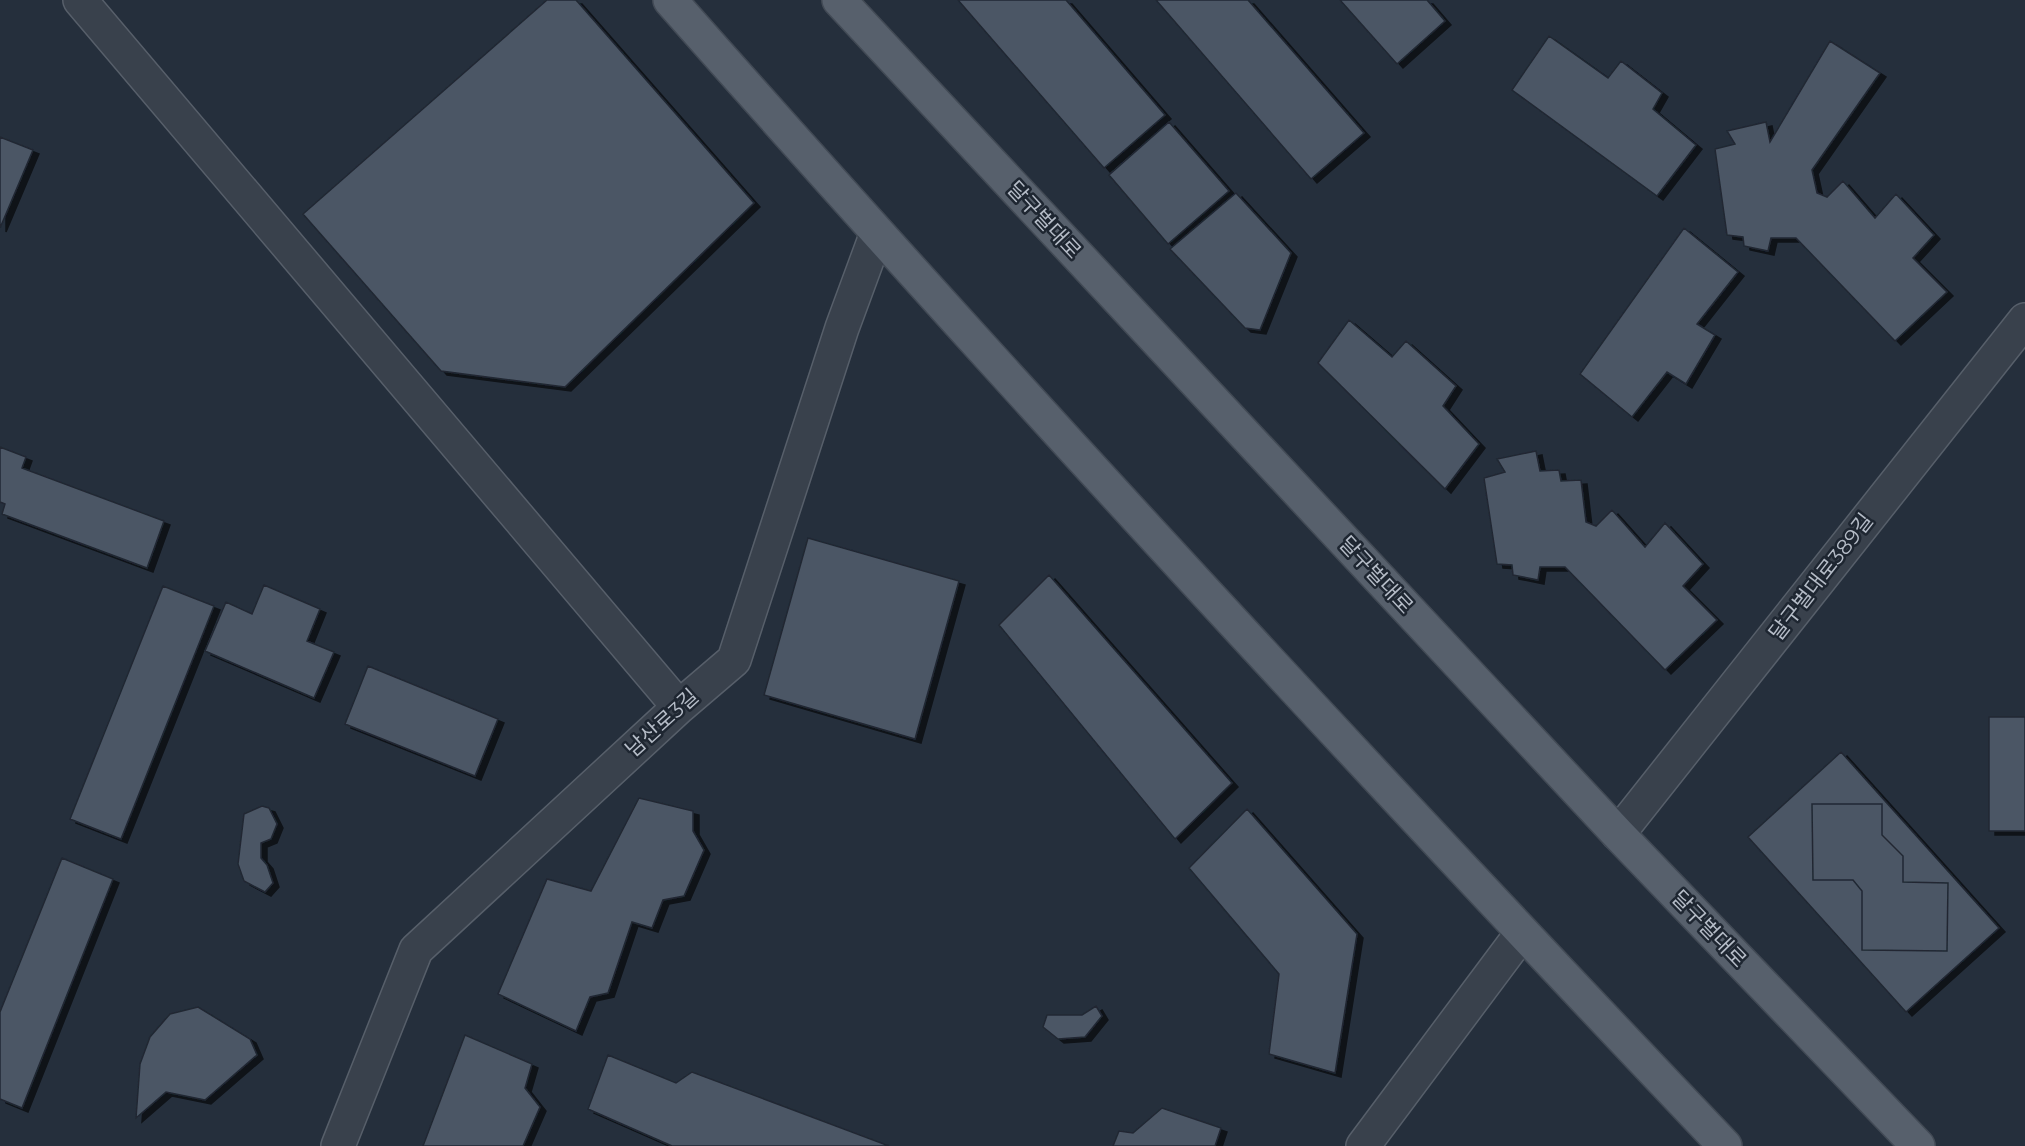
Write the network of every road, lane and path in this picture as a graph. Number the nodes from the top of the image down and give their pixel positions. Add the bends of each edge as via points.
1 (80, 0) edge
2 (670, 0) edge
3 (839, 0) edge
4 (877, 233) junction
5 (2025, 320) edge
6 (679, 707) junction
7 (1618, 834) junction
8 (1522, 933) junction
9 (338, 1146) edge
10 (1363, 1146) edge
11 (1725, 1146) edge
12 (1918, 1146) edge

1 - 6 street
2 - 4 main road
3 - 7 main road, 달구벌대로
4 - 6 street, 남산로3길 via 842,328 734,660
4 - 8 main road
5 - 7 street, 달구벌대로389길
6 - 9 street, 남산로3길 via 416,950
7 - 12 main road, 달구벌대로
8 - 10 street
8 - 11 main road

